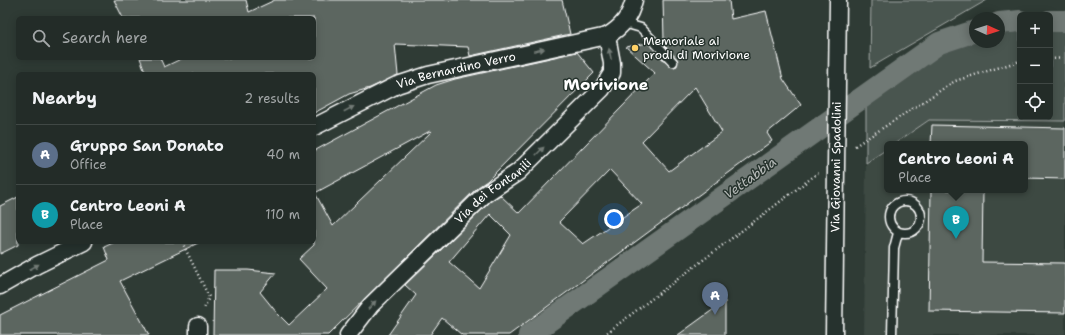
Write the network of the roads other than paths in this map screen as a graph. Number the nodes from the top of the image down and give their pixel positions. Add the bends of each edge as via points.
1 (634, 0) edge
2 (838, 0) edge
3 (624, 23) junction
4 (607, 36) junction
5 (673, 62) dead end
6 (316, 126) edge
7 (898, 233) junction
8 (80, 244) edge
9 (0, 286) edge
10 (348, 335) edge
11 (834, 335) edge
12 (892, 335) edge

1 - 3 street via 632,10
2 - 11 street, Via Giovanni Spadolini
3 - 4 street
3 - 5 lane via 641,28
6 -> 4 street, Via Bernardino Verro via 397,85 428,75
10 -> 4 street, Via dei Fontanili via 372,304 485,194 518,172 602,89 612,73
7 - 7 lane via 908,234 920,224 919,209 911,202 894,204 888,214 890,225
7 - 12 lane via 894,248
9 -> 8 street

